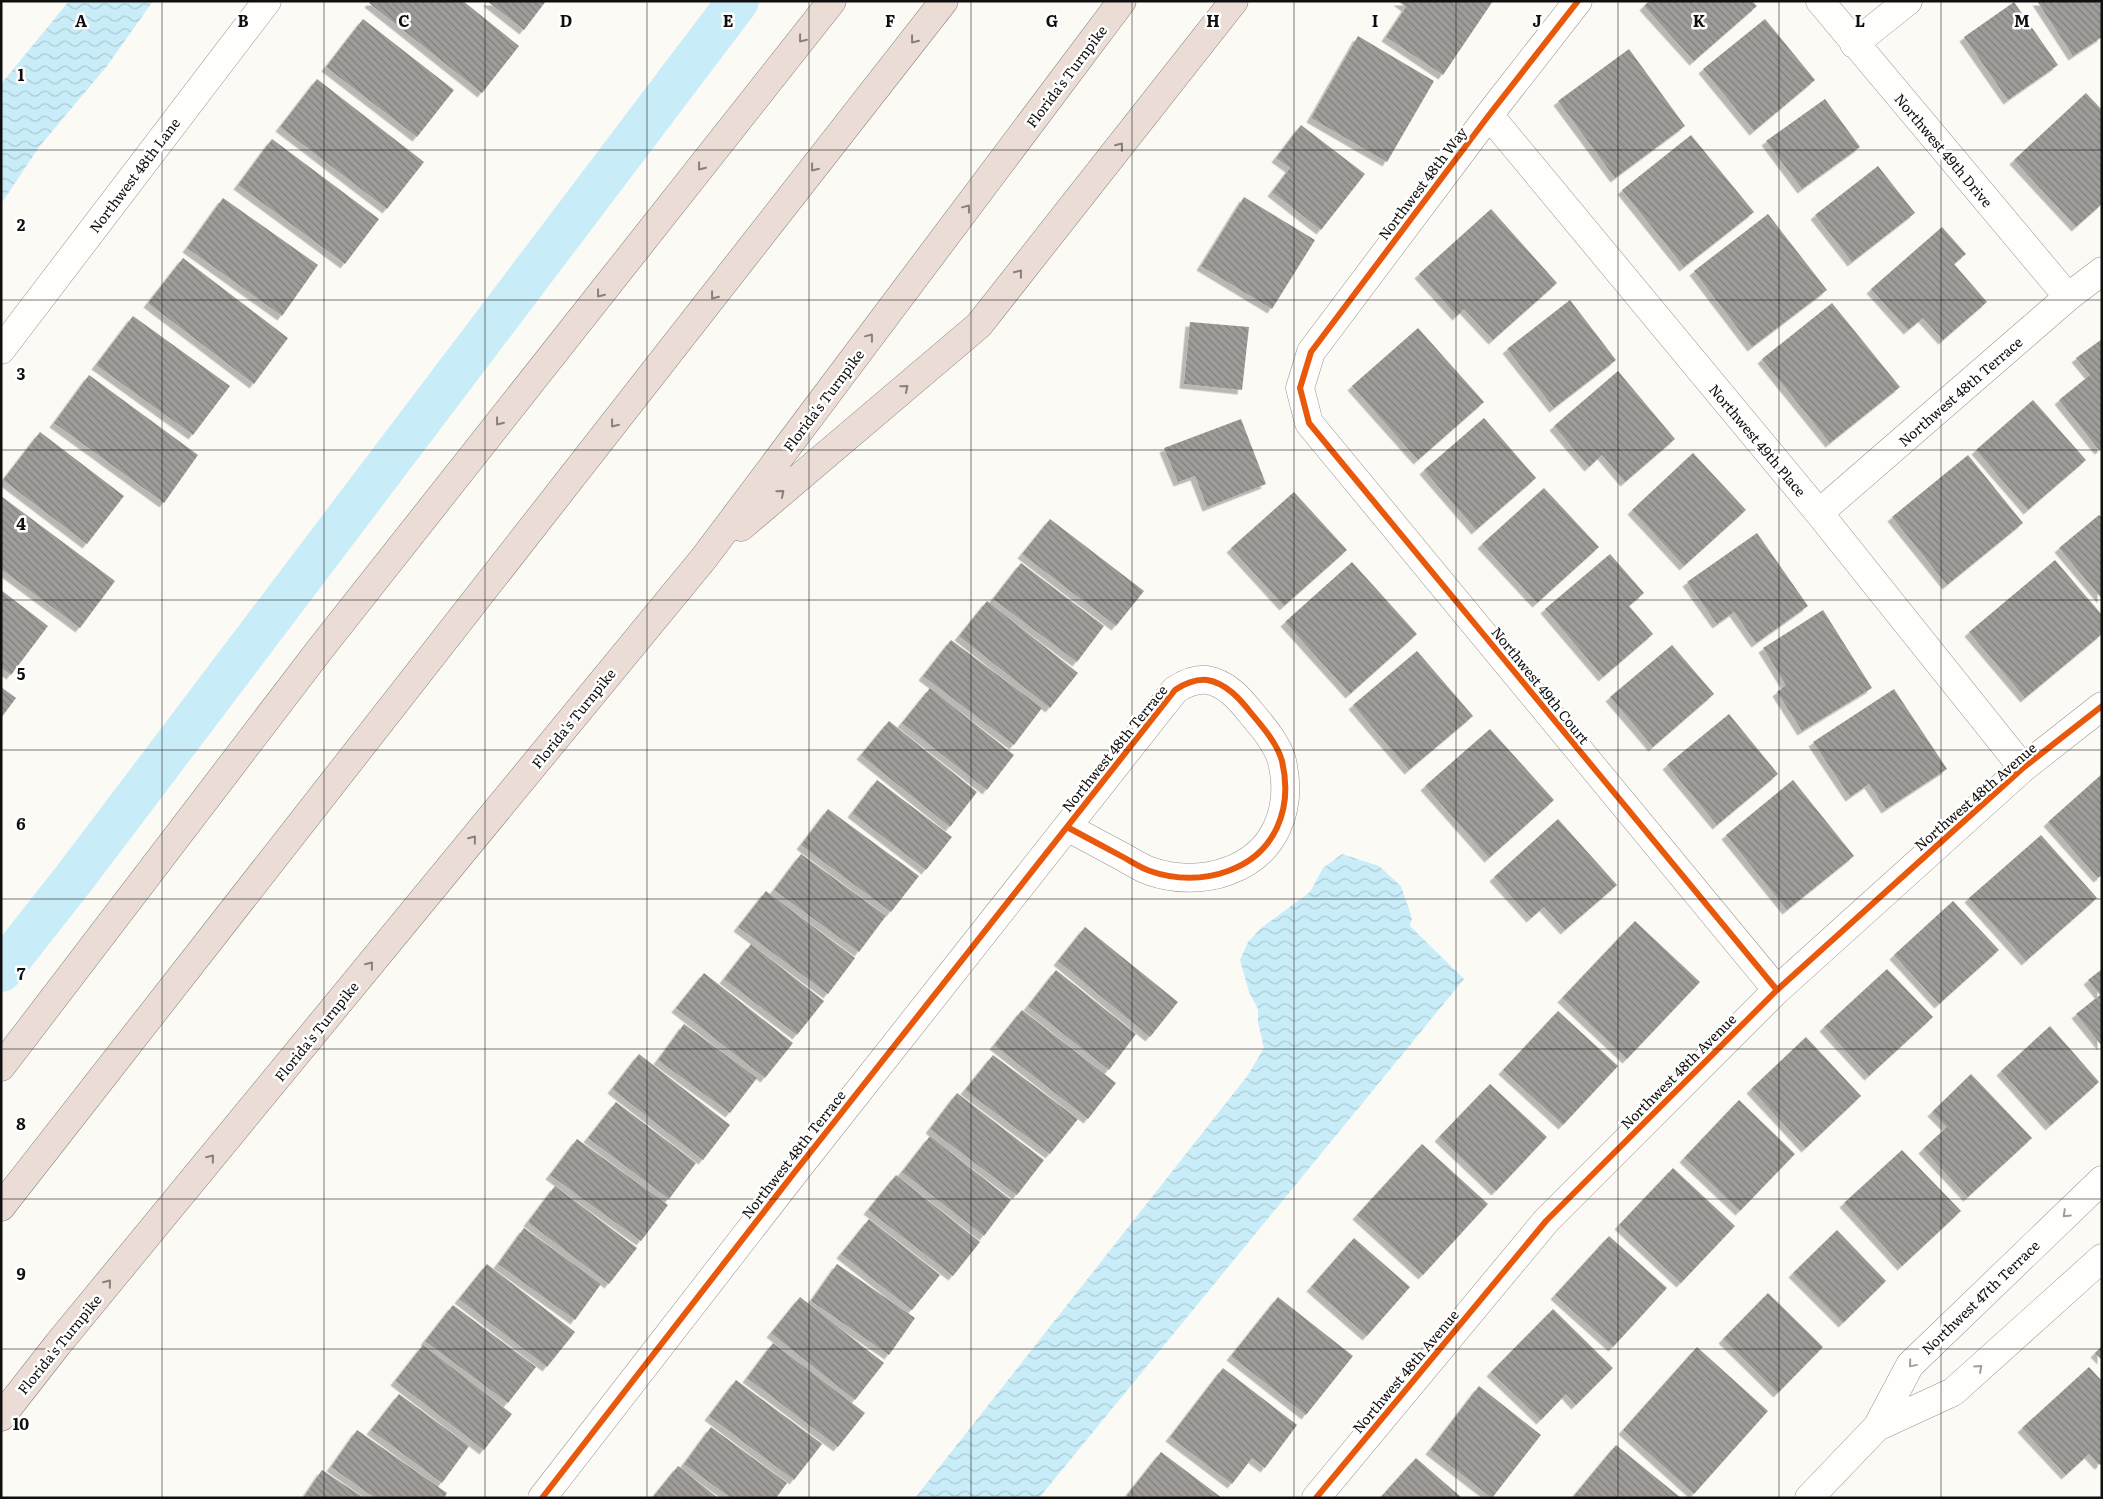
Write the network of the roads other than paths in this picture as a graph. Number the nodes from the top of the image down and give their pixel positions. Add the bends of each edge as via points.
1 (266, 1) edge
2 (832, 1) edge
3 (944, 1) edge
4 (1122, 1) edge
5 (1234, 1) edge
6 (1578, 1) edge
7 (1820, 1) edge
8 (1908, 1) edge
9 (1854, 44) junction
10 (1489, 115) junction
11 (2102, 270) edge
12 (2068, 297) junction
13 (1, 350) edge
14 (1300, 388) joint
15 (1818, 513) junction
16 (704, 558) junction
17 (2102, 706) edge
18 (2023, 768) junction
19 (1067, 827) junction
20 (1777, 990) junction
21 (1, 1067) edge
22 (2102, 1180) edge
23 (1, 1207) edge
24 (2102, 1258) edge
25 (1, 1417) edge
26 (1877, 1427) junction
27 (542, 1498) edge
28 (1316, 1498) edge
29 (1809, 1498) edge

1 - 13 street, Northwest 48th Lane
2 -> 21 highway via 327,640
3 -> 23 highway
16 -> 4 highway, Florida's Turnpike
16 -> 5 highway via 979,325
6 - 10 street, Northwest 48th Way
7 - 9 street, Northwest 49th Drive
8 - 9 street
9 - 12 street, Northwest 49th Drive
10 - 14 street, Northwest 48th Way via 1311,352
10 - 15 street, Northwest 49th Place
11 - 12 street, Northwest 48th Terrace
12 - 15 street, Northwest 48th Terrace
14 - 20 street, Northwest 49th Court via 1309,423
15 - 18 street, Northwest 49th Place
25 -> 16 highway, Florida's Turnpike
17 - 18 street, Northwest 48th Avenue
18 - 20 street, Northwest 48th Avenue
19 - 19 street, Northwest 48th Terrace via 1150,871 1182,878 1215,876 1241,866 1276,833 1284,810 1282,759 1266,731 1224,686 1206,680 1188,682 1164,702
19 - 27 street, Northwest 48th Terrace
20 - 28 street, Northwest 48th Avenue via 1546,1221
22 -> 26 street, Northwest 47th Terrace via 1910,1365
26 -> 24 street, Northwest 47th Terrace via 1953,1392
26 - 29 street, Northwest 47th Terrace

